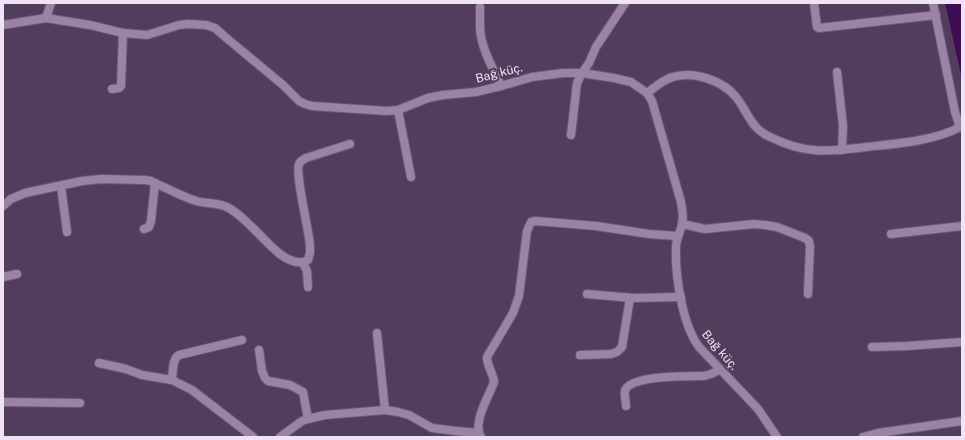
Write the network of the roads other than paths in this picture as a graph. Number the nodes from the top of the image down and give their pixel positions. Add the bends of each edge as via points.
1 (51, 3) edge
2 (625, 3) edge
3 (814, 3) edge
4 (933, 3) edge
5 (480, 7) dead end
6 (936, 15) junction
7 (46, 18) junction
8 (3, 25) edge
9 (123, 32) junction
10 (837, 72) dead end
11 (582, 73) junction
12 (501, 86) junction
13 (112, 89) dead end
14 (647, 92) junction
15 (398, 110) junction
16 (961, 128) edge
17 (571, 135) dead end
18 (350, 144) dead end
19 (842, 150) junction
20 (411, 177) dead end
21 (155, 183) junction
22 (61, 186) junction
23 (3, 206) edge
24 (682, 224) junction
25 (962, 226) edge
26 (144, 229) dead end
27 (67, 232) dead end
28 (891, 234) dead end
29 (677, 236) junction
30 (303, 262) junction
31 (16, 274) dead end
32 (3, 277) edge
33 (308, 287) dead end
34 (587, 294) dead end
35 (808, 294) dead end
36 (681, 297) junction
37 (630, 298) junction
38 (378, 333) dead end
39 (242, 340) dead end
40 (962, 342) edge
41 (872, 347) dead end
42 (259, 350) dead end
43 (580, 355) dead end
44 (99, 363) dead end
45 (720, 370) junction
46 (172, 380) junction
47 (3, 402) edge
48 (80, 402) dead end
49 (626, 406) dead end
50 (385, 410) junction
51 (308, 419) junction
52 (962, 421) edge
53 (479, 435) edge
54 (284, 436) edge
55 (253, 437) edge
56 (777, 437) edge
57 (863, 437) edge

1 - 7 street
2 - 11 street
3 - 6 street via 819,28
4 - 6 street
5 - 12 street via 481,38
6 - 16 street via 955,112
7 - 8 street, Bağ küç.
7 - 9 street, Bağ küç.
9 - 13 street via 121,86
9 - 15 street, Bağ küç. via 147,35 179,24 206,25 215,28 298,101 305,104
10 - 19 street via 843,126
11 - 12 street, Bağ küç. via 546,74
11 - 14 street, Bağ küç. via 631,82
11 - 17 street via 577,83
12 - 15 street, Bağ küç. via 428,98
14 - 19 street via 673,77 703,77 732,92 752,124 769,137 799,148
14 - 24 street, Bağ küç. via 652,101 681,202
15 - 20 street
16 - 19 street via 904,142
18 - 30 street via 306,158 299,164 310,246 308,260
21 - 22 street via 145,180 100,179
21 - 26 street via 151,221 149,227
21 - 30 street via 197,201 229,208 284,257
22 - 23 street via 25,193
22 - 27 street
24 - 29 street, Bağ küç.
24 - 35 street via 704,229 765,225 805,238 810,246
25 - 28 street
29 - 36 street, Bağ küç.
29 - 53 street via 596,226 531,222 526,231 519,296 513,313 487,357 494,382 480,416
30 - 33 street via 307,271
31 - 32 street
34 - 37 street
36 - 37 street
36 - 45 street, Bağ küç. via 693,340
37 - 43 street via 622,347 611,354
38 - 50 street
39 - 46 street via 179,355 174,361
40 - 41 street
42 - 51 street via 262,371 268,381 290,385 303,392
44 - 46 street
45 - 49 street via 704,376 654,378 628,386 625,390
45 - 56 street, Bağ küç. via 758,409
46 - 55 street via 192,390
47 - 48 street
50 - 51 street
50 - 53 street via 409,415 432,428
51 - 54 street
52 - 57 street

